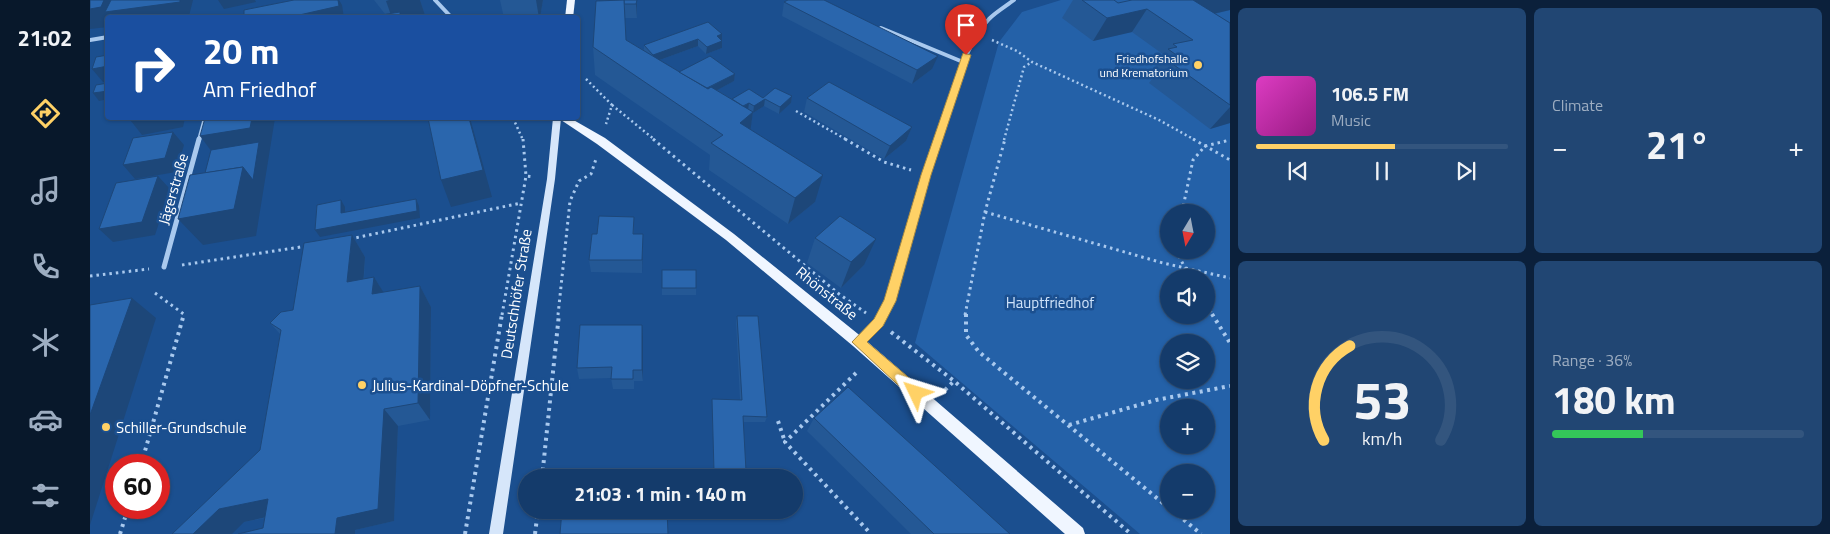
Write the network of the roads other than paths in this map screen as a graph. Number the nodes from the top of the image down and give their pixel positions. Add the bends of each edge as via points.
1 (435, 0) edge
2 (571, 0) edge
3 (1009, 1) edge
4 (255, 14) edge
5 (250, 15) edge
6 (449, 15) edge
7 (569, 15) edge
8 (872, 24) edge
9 (105, 38) edge
10 (90, 40) edge
11 (963, 62) junction
12 (204, 120) edge
13 (557, 120) edge
14 (566, 120) edge
15 (164, 267) road end
16 (858, 342) junction
17 (496, 534) edge
18 (1077, 534) edge

1 - 6 street
2 - 7 main road
3 - 11 street via 978,35
4 - 5 street
8 - 11 street
9 - 10 street
11 - 16 street via 890,301 879,323
12 - 15 street, Jägerstraße
13 - 17 main road, Deutschhöfer Straße via 551,179
14 - 16 main road, Rhönstraße via 601,141 730,237
16 - 18 main road, Rhönstraße

